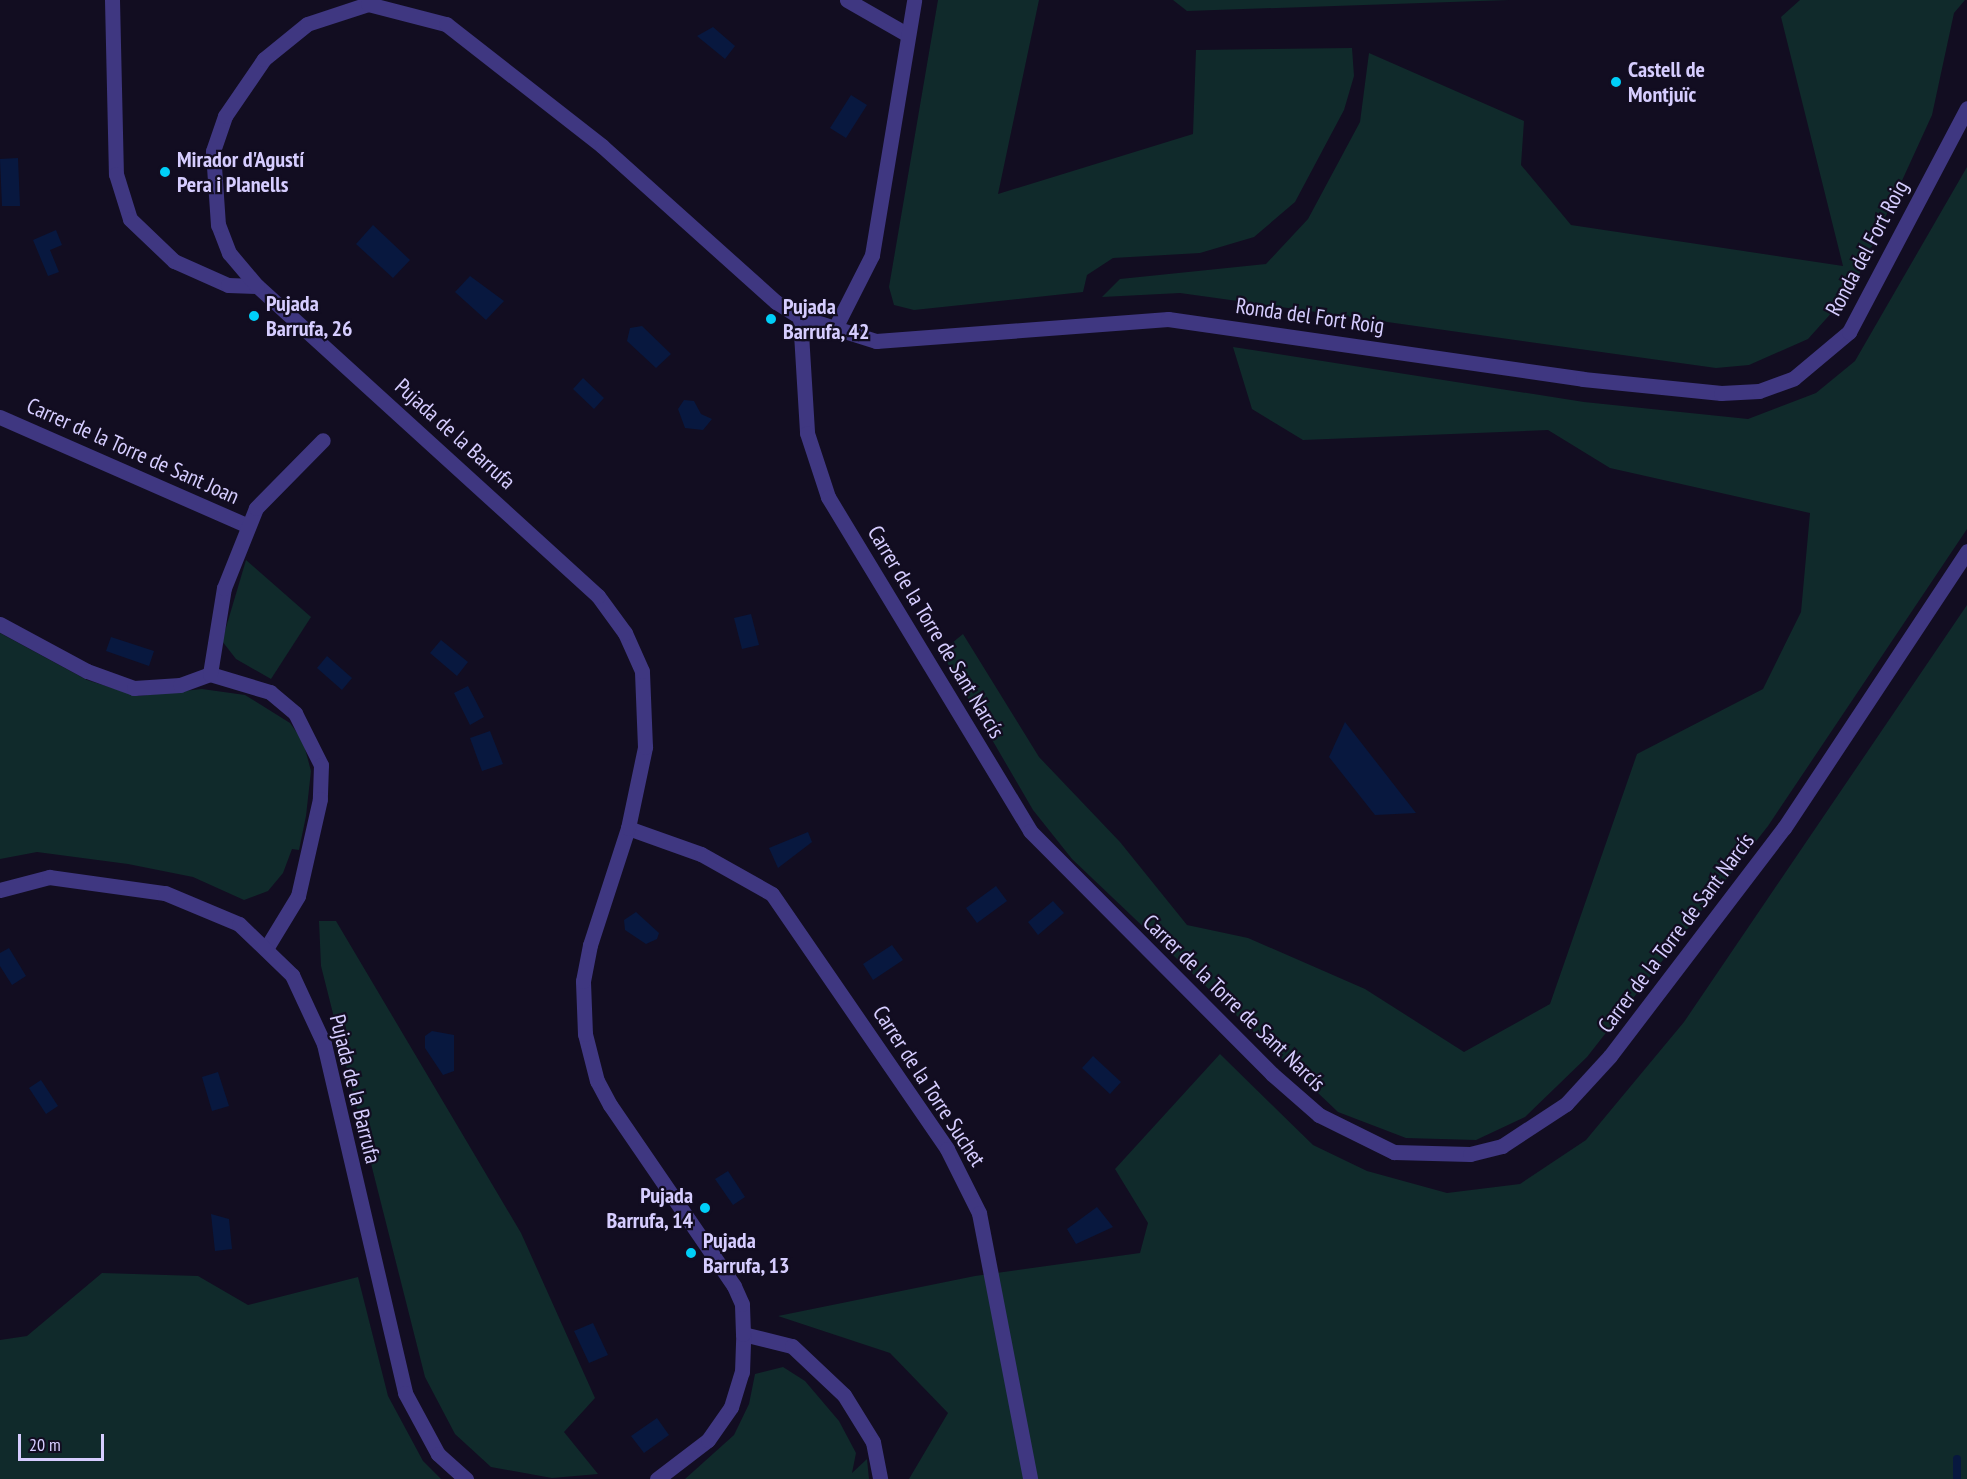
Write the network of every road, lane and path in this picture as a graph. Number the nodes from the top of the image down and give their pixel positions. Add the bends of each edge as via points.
1 (112, 0) edge
2 (848, 0) edge
3 (914, 0) edge
4 (392, 3) edge
5 (908, 35) junction
6 (1967, 108) edge
7 (257, 286) junction
8 (800, 317) junction
9 (834, 330) junction
10 (0, 417) edge
11 (323, 440) dead end
12 (248, 526) junction
13 (1967, 551) edge
14 (0, 624) edge
15 (210, 674) junction
16 (628, 828) junction
17 (0, 890) edge
18 (267, 947) junction
19 (743, 1334) junction
20 (466, 1479) edge
21 (657, 1479) edge
22 (880, 1479) edge
23 (1030, 1479) edge

1 - 7 street via 116,174 130,219 174,261 228,285
2 - 5 street
3 - 5 street
4 - 7 street, Pujada de la Barrufa via 334,12 285,38 225,116 213,151 218,225 230,253
4 - 8 street, Pujada de la Barrufa via 456,32 602,146 776,302
5 - 9 street via 872,255
6 - 9 street, Ronda del Fort Roig via 1849,332 1794,378 1759,391 1647,387 1168,320 876,341
7 - 16 street, Pujada de la Barrufa via 598,596 625,633 642,671 648,720
8 - 9 street, Pujada de la Barrufa
8 - 13 street, Carrer de la Torre de Sant Narcís via 807,434 828,497 1030,831 1280,1081 1353,1136 1394,1152 1470,1154 1502,1146 1566,1104 1610,1056 1784,828
10 - 12 street, Carrer de la Torre de Sant Joan
11 - 12 street, Carrer de la Torre de Sant Joan via 296,462
12 - 15 street, Carrer de la Torre de Sant Joan via 217,614
14 - 15 street via 87,671 134,688 180,685
15 - 18 street via 243,680 279,699 312,738 321,765 320,800 298,896
16 - 19 street, Pujada de la Barrufa via 583,981 591,1062 610,1105 734,1286 742,1304
16 - 23 street, Carrer de la Torre Suchet via 701,854 772,894 953,1159 979,1213
17 - 18 street, Pujada de la Barrufa via 49,877 165,893 239,924
18 - 20 street, Pujada de la Barrufa via 292,975 324,1044 405,1393 438,1454
19 - 21 street, Pujada de la Barrufa via 742,1372 731,1407 708,1440
19 - 22 street via 792,1346 844,1395 873,1442

